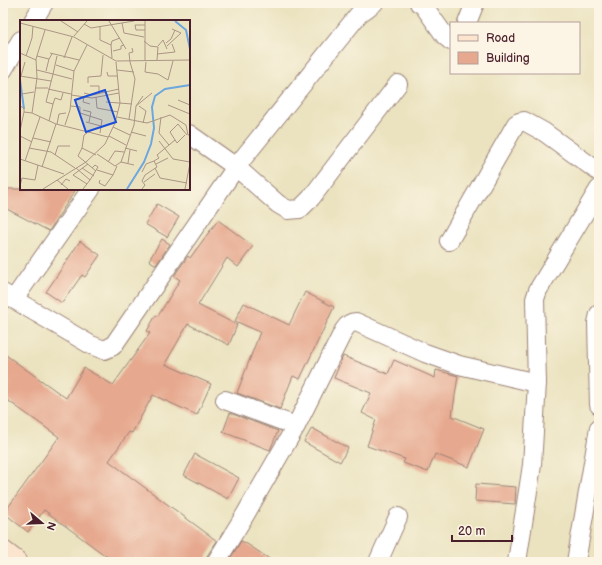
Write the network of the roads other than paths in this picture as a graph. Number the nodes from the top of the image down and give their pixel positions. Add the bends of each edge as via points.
1 (44, 3) edge
2 (374, 3) edge
3 (419, 3) edge
4 (475, 3) edge
5 (34, 20) edge
6 (467, 22) edge
7 (450, 40) edge
8 (20, 42) edge
9 (3, 70) edge
10 (398, 84) dead end
11 (190, 135) edge
12 (236, 167) junction
13 (599, 172) edge
14 (599, 189) edge
15 (90, 190) edge
16 (449, 241) dead end
17 (9, 296) edge
18 (598, 320) edge
19 (537, 383) junction
20 (225, 400) dead end
21 (599, 405) edge
22 (296, 426) junction
23 (599, 428) edge
24 (596, 462) edge
25 (398, 517) dead end
26 (3, 552) edge
27 (16, 562) edge
28 (216, 562) edge
29 (378, 562) edge
30 (517, 562) edge
31 (576, 562) edge

1 - 5 street
2 - 12 street via 359,14
3 - 7 street
4 - 6 street
8 - 9 street
10 - 12 street via 300,209 288,210 278,204
11 - 12 street
12 - 17 street via 113,346 104,350 91,345
13 - 16 street via 544,132 524,121 519,122
14 - 19 street via 535,299
15 - 17 street
18 - 21 street
19 - 22 street via 459,365 352,322 344,330
19 - 30 street via 532,464
20 - 22 street
22 - 28 street
23 - 24 street
24 - 31 street
25 - 29 street
26 - 27 street

